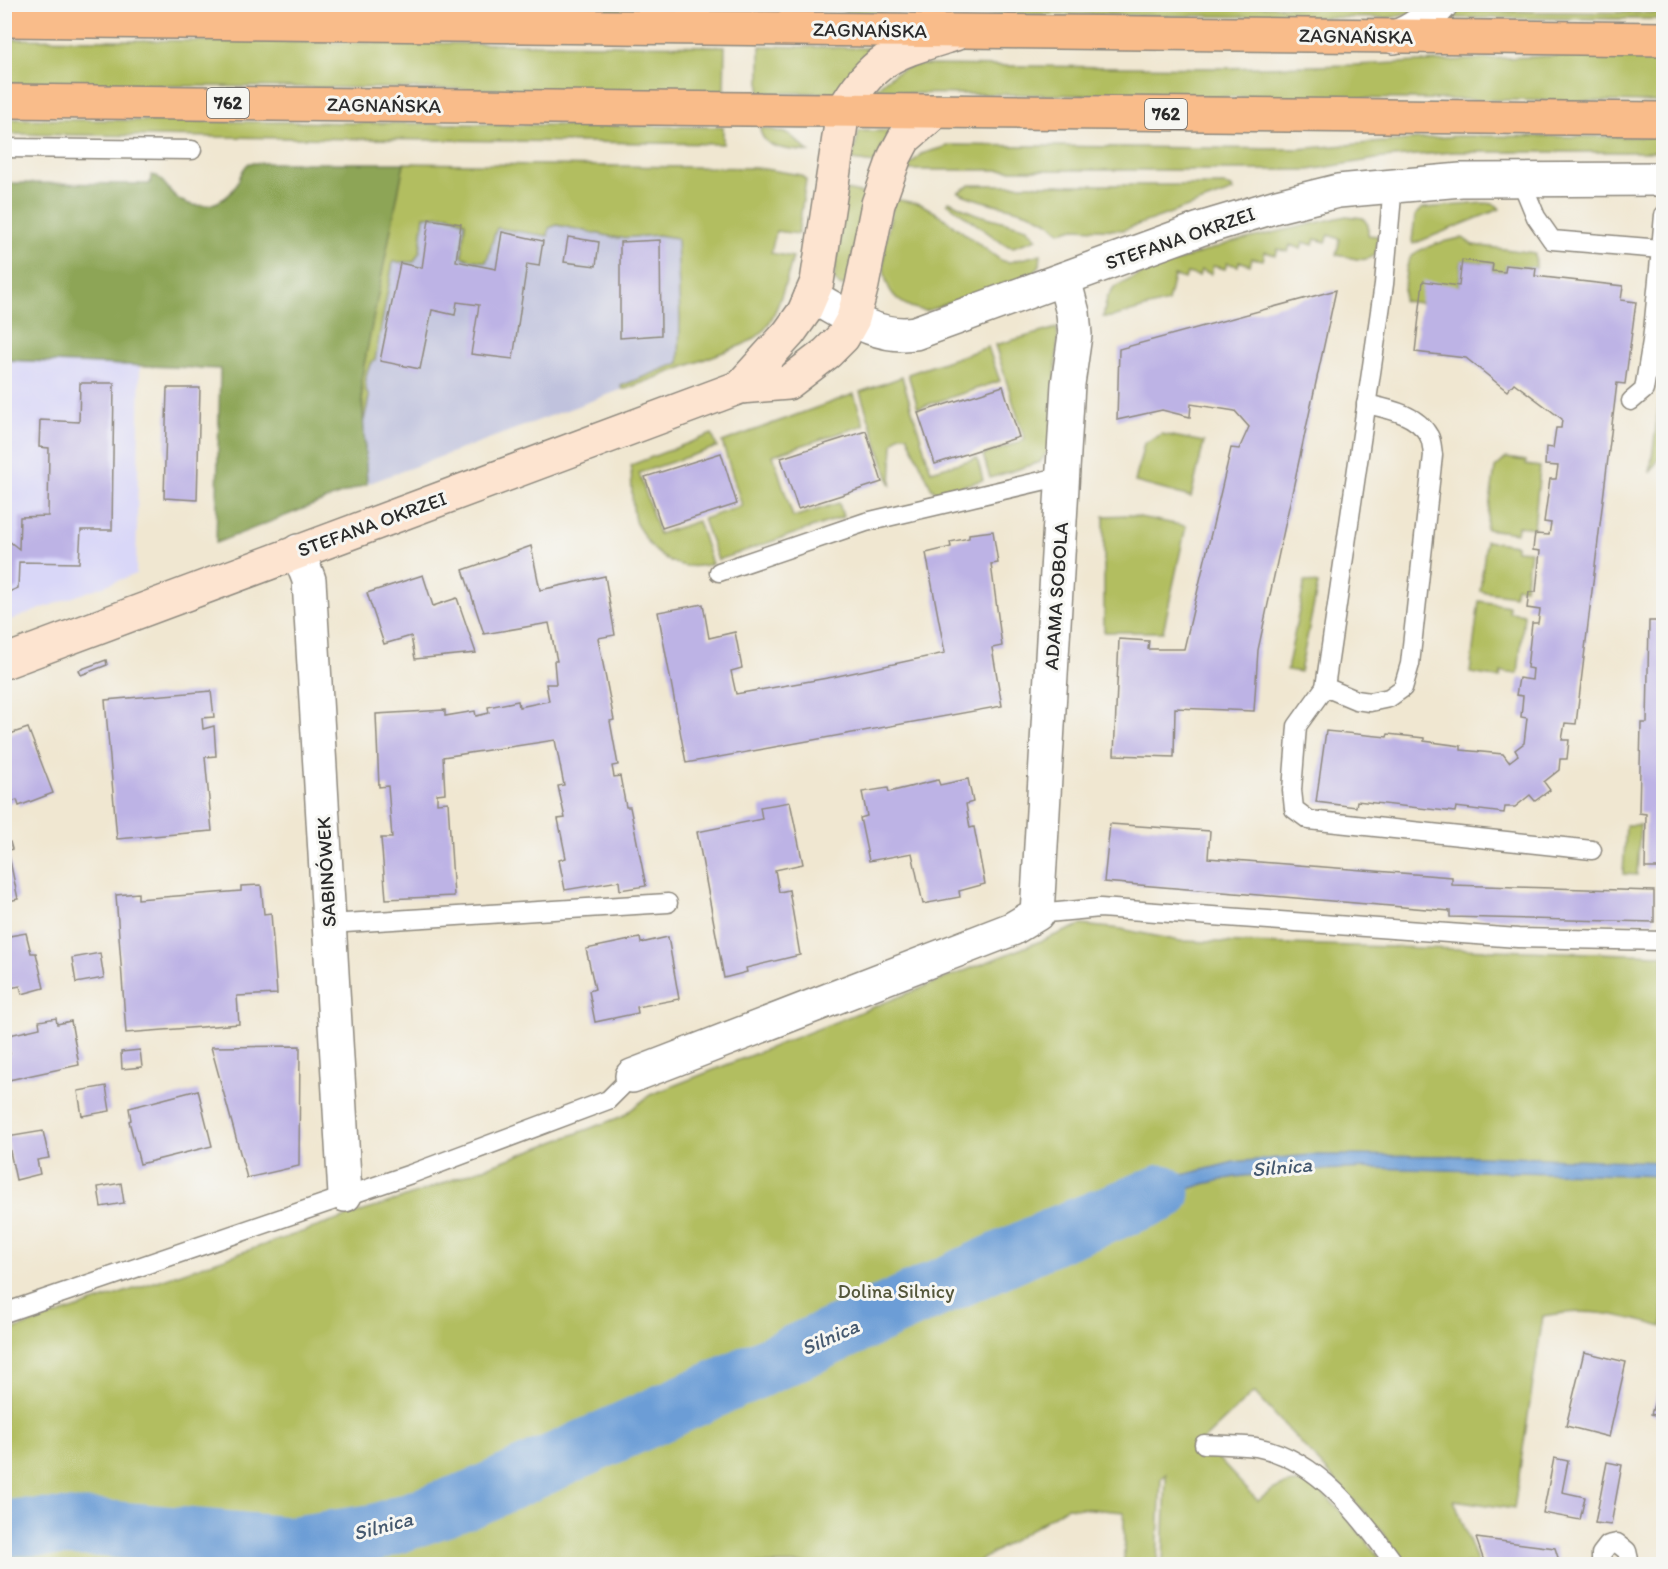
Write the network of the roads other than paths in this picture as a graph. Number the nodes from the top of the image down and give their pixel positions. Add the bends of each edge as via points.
1 (1441, 4) edge
2 (4, 20) edge
3 (963, 32) junction
4 (1394, 37) junction
5 (1664, 39) edge
6 (4, 101) edge
7 (843, 111) junction
8 (935, 112) junction
9 (1664, 119) edge
10 (4, 148) edge
11 (192, 150) dead end
12 (1520, 178) junction
13 (1664, 179) edge
14 (1393, 184) junction
15 (1664, 215) edge
16 (1661, 249) junction
17 (1064, 279) junction
18 (811, 296) junction
19 (853, 319) junction
20 (740, 387) junction
21 (1631, 401) dead end
22 (1366, 404) junction
23 (1063, 476) junction
24 (298, 551) junction
25 (719, 572) dead end
26 (4, 662) edge
27 (1325, 687) junction
28 (1592, 850) dead end
29 (669, 903) dead end
30 (1037, 914) junction
31 (329, 924) junction
32 (1664, 941) edge
33 (632, 1076) joint
34 (345, 1195) junction
35 (4, 1313) edge
36 (1204, 1444) dead end
37 (1395, 1564) edge
38 (1601, 1564) edge
39 (1630, 1564) edge

1 - 4 street via 1422,24
2 - 3 main road, ZAGNAŃSKA
3 - 4 main road, ZAGNAŃSKA
3 - 7 street, STEFANA OKRZEI via 884,60 855,89
4 - 5 main road, ZAGNAŃSKA
6 - 7 main road, ZAGNAŃSKA / 762
7 - 8 main road, ZAGNAŃSKA / 762
7 - 18 street, STEFANA OKRZEI via 817,282
8 - 9 main road, ZAGNAŃSKA / 762
8 - 19 street, STEFANA OKRZEI via 904,139 895,156 878,204
10 - 11 lane
12 - 13 street
12 - 14 street, STEFANA OKRZEI
12 - 16 lane via 1536,217 1552,240
14 - 17 street, STEFANA OKRZEI via 1338,191 1277,206 1200,229
14 - 22 lane via 1384,284
15 - 16 lane
16 - 21 lane via 1644,390
17 - 19 street, STEFANA OKRZEI via 915,333 887,334
17 - 23 street, ADAMA SOBOLA via 1075,335
18 - 19 street, STEFANA OKRZEI
18 - 20 street, STEFANA OKRZEI via 789,333
19 - 20 street, STEFANA OKRZEI via 827,353 788,383
20 - 24 street, STEFANA OKRZEI
22 - 27 lane
22 - 27 lane via 1395,410 1417,422 1430,437 1433,455 1410,664 1403,688 1389,699 1356,700
23 - 25 lane via 866,522
23 - 30 street, ADAMA SOBOLA
24 - 26 street, STEFANA OKRZEI
24 - 31 street, SABINÓWEK via 309,580
27 - 28 lane via 1297,726 1294,809 1309,820
29 - 31 lane
30 - 32 lane via 1100,908 1518,938
30 - 33 street via 1012,928
31 - 34 street, SABINÓWEK
33 - 34 lane via 608,1100
34 - 35 lane
36 - 37 lane via 1256,1447 1289,1458 1328,1485
38 - 39 lane via 1601,1554 1608,1545 1617,1543 1627,1551

